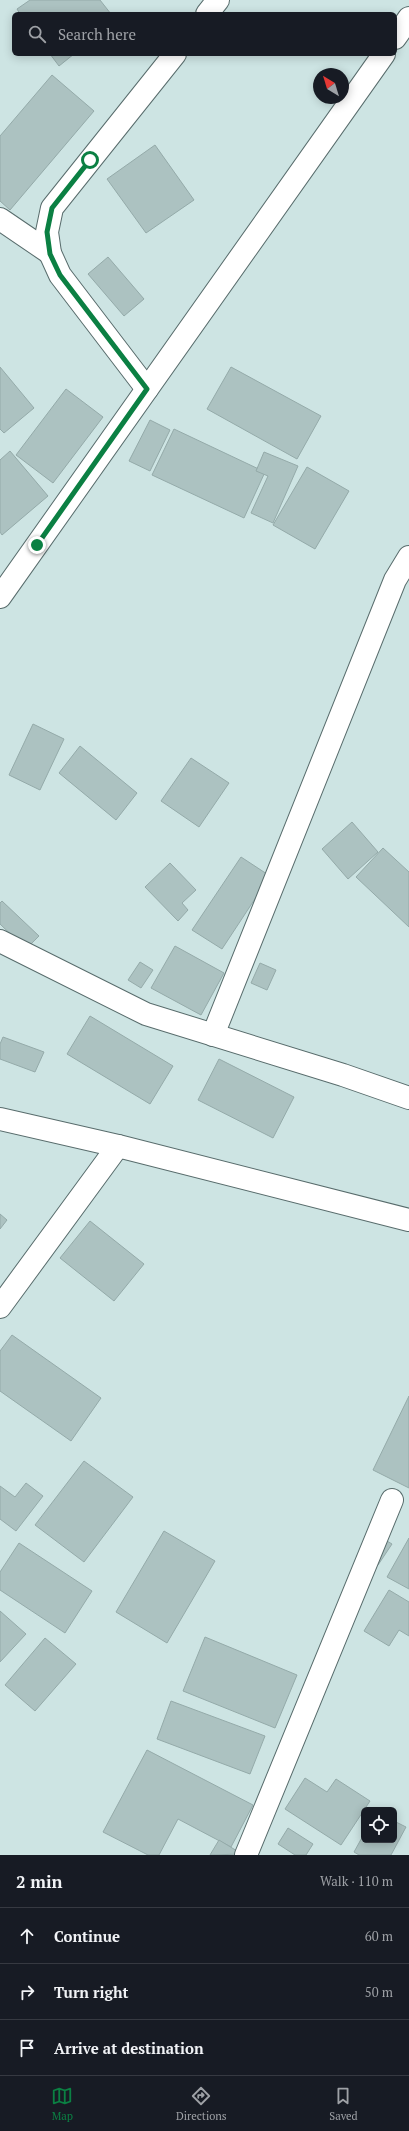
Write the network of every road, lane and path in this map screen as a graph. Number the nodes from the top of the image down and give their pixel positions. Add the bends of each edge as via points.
1 (218, 0) edge
2 (209, 12) edge
3 (409, 18) edge
4 (397, 35) edge
5 (173, 56) edge
6 (383, 56) edge
7 (0, 219) edge
8 (50, 254) junction
9 (147, 389) junction
10 (409, 557) edge
11 (0, 597) edge
12 (0, 941) edge
13 (213, 1035) junction
14 (409, 1098) edge
15 (0, 1119) edge
16 (118, 1146) junction
17 (409, 1220) edge
18 (0, 1307) edge
19 (392, 1500) dead end
20 (246, 1855) edge

1 - 2 street
3 - 4 street
5 - 8 street via 52,208 47,232
6 - 9 street
7 - 8 street
8 - 9 street via 60,275
9 - 11 street
10 - 13 street via 392,587
12 - 13 street via 146,1014
13 - 14 street
15 - 16 street
16 - 17 street
16 - 18 street
19 - 20 street

